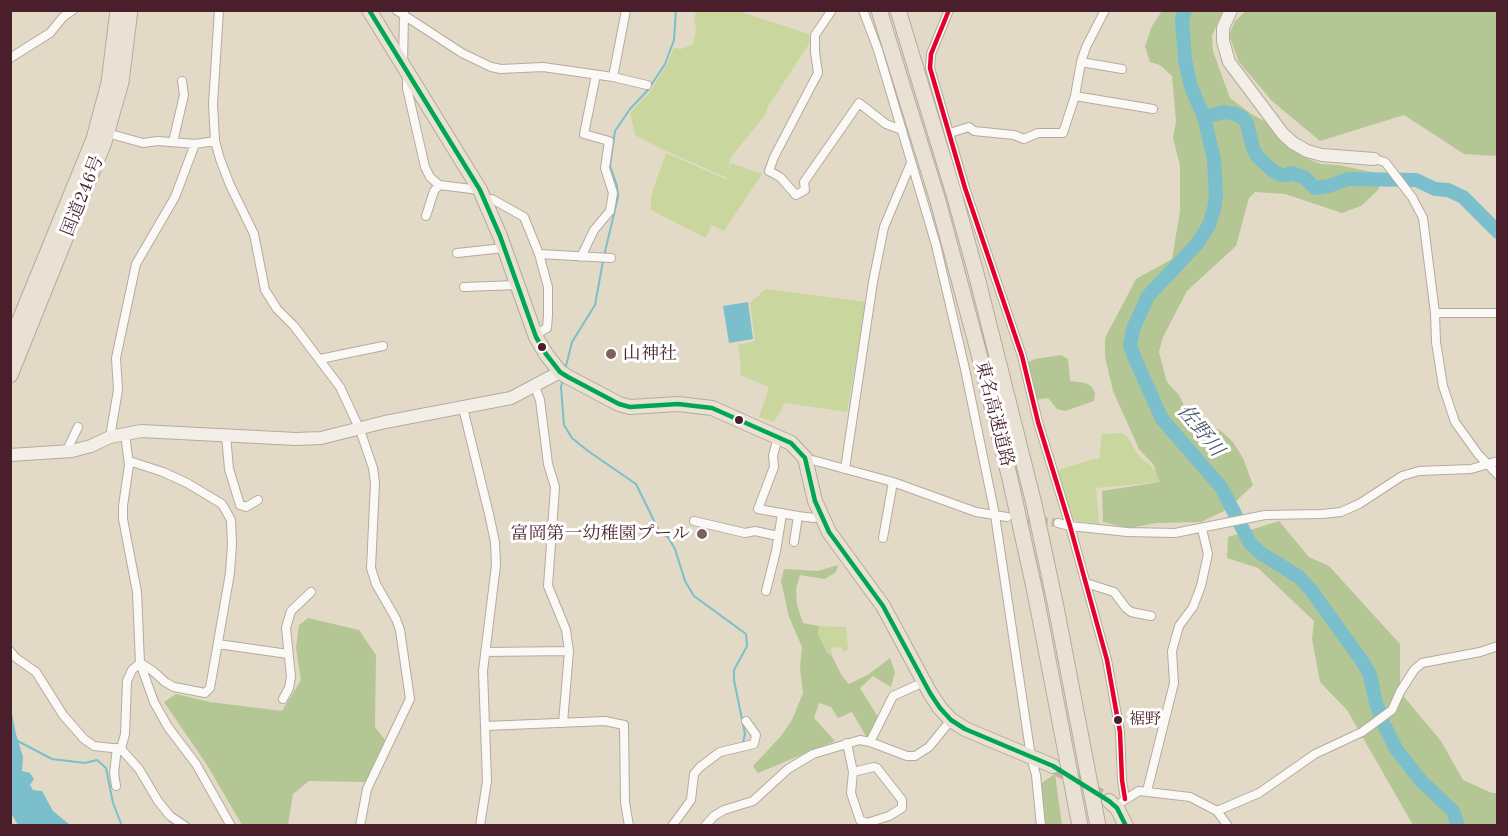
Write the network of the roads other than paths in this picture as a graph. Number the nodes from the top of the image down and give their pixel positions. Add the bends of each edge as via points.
1 (73, 10) edge
2 (118, 10) edge
3 (130, 10) edge
4 (219, 10) edge
5 (369, 10) edge
6 (396, 10) edge
7 (626, 10) edge
8 (832, 10) edge
9 (863, 10) edge
10 (879, 10) edge
11 (898, 10) edge
12 (949, 10) edge
13 (1105, 10) edge
14 (1230, 10) edge
15 (404, 14) edge
16 (10, 58) edge
17 (1081, 62) junction
18 (405, 69) junction
19 (1122, 69) dead end
20 (596, 75) junction
21 (613, 77) junction
22 (182, 81) dead end
23 (647, 85) dead end
24 (1075, 96) junction
25 (1153, 109) dead end
26 (902, 130) junction
27 (107, 133) junction
28 (950, 133) junction
29 (215, 141) junction
30 (172, 142) junction
31 (195, 144) junction
32 (1374, 159) joint
33 (912, 162) junction
34 (439, 185) junction
35 (483, 196) junction
36 (426, 216) dead end
37 (504, 248) junction
38 (457, 253) dead end
39 (538, 254) junction
40 (581, 257) junction
41 (611, 258) dead end
42 (517, 285) junction
43 (464, 287) dead end
44 (1435, 313) junction
45 (1497, 313) edge
46 (14, 328) edge
47 (535, 335) junction
48 (10, 344) edge
49 (383, 346) dead end
50 (320, 359) junction
51 (560, 372) junction
52 (10, 375) edge
53 (535, 387) junction
54 (463, 408) junction
55 (78, 427) dead end
56 (360, 429) junction
57 (125, 434) junction
58 (226, 435) junction
59 (778, 436) junction
60 (110, 437) junction
61 (66, 452) junction
62 (10, 455) edge
63 (805, 458) junction
64 (129, 461) junction
65 (1497, 461) edge
66 (1486, 465) junction
67 (845, 469) junction
68 (1497, 475) edge
69 (893, 482) junction
70 (258, 500) dead end
71 (782, 514) junction
72 (995, 515) junction
73 (798, 516) junction
74 (821, 516) junction
75 (1007, 518) tunnel mouth
76 (694, 521) dead end
77 (1058, 523) tunnel mouth
78 (1070, 526) junction
79 (1202, 529) junction
80 (778, 536) junction
81 (883, 538) dead end
82 (794, 542) dead end
83 (1086, 583) junction
84 (766, 591) dead end
85 (311, 592) dead end
86 (1151, 616) dead end
87 (218, 644) junction
88 (1497, 646) edge
89 (10, 651) edge
90 (569, 651) junction
91 (485, 652) junction
92 (288, 654) junction
93 (140, 663) junction
94 (924, 682) junction
95 (283, 699) dead end
96 (951, 720) junction
97 (746, 721) dead end
98 (563, 723) junction
99 (486, 726) junction
100 (870, 742) junction
101 (847, 743) junction
102 (119, 748) junction
103 (1031, 757) junction
104 (1053, 766) tunnel mouth
105 (853, 772) junction
106 (116, 786) dead end
107 (1147, 791) junction
108 (1117, 803) junction
109 (1217, 811) junction
110 (185, 825) edge
111 (231, 825) edge
112 (360, 825) edge
113 (480, 825) edge
114 (628, 825) edge
115 (672, 825) edge
116 (705, 825) edge
117 (1041, 825) edge
118 (1080, 825) edge
119 (1098, 825) edge
120 (1126, 825) edge
121 (1228, 825) edge

1 - 16 street via 50,33
2 - 46 highway, 国道246号 via 109,83 94,139
3 - 27 highway, 国道246号 via 121,82
4 - 29 street via 213,104
5 - 18 main road
6 - 15 street
7 - 21 street
8 - 26 street via 815,35 818,73 769,171 796,195 805,190 804,182 859,103 886,124
9 - 26 street
10 - 118 highway, 東名高速道路 via 938,201 1010,479
11 - 119 highway, 東名高速道路 via 996,349 1054,595
12 - 28 street via 931,54 930,68
13 - 17 street
14 - 32 street via 1223,28 1229,62 1283,134 1307,151
15 - 18 street
15 - 20 street via 462,53 491,67 543,67
17 - 19 street
17 - 24 street
18 - 34 street via 426,167
18 - 35 main road
20 - 21 street
20 - 40 street via 584,134 609,141 605,168 613,193 610,211
21 - 23 street
22 - 30 street via 184,95
24 - 25 street
24 - 28 street via 1064,133 1038,133 1024,139 969,127
26 - 33 street
27 - 30 street via 143,143
27 - 52 highway, 国道246号
28 - 78 street via 1023,356 1038,422
29 - 31 street
29 - 50 street via 230,185 254,234 265,290
30 - 31 street
31 - 60 street via 175,197 136,264 116,357 118,390
32 - 44 street via 1385,162 1423,218
33 - 67 street via 884,227
33 - 72 street via 936,245
34 - 35 street
34 - 36 street
35 - 37 main road
35 - 39 street via 524,217
37 - 38 street
37 - 42 main road
39 - 40 street
39 - 47 street via 548,287 548,315 547,328
40 - 41 street
42 - 43 street
42 - 47 main road
44 - 45 street
44 - 66 street via 1436,342 1449,406 1455,422
46 - 48 highway, 国道246号
47 - 51 main road
49 - 50 street
50 - 56 street via 340,387
51 - 53 street
51 - 59 main road via 619,404 712,408
53 - 54 street via 511,398
53 - 90 street via 555,487 548,586 566,630
54 - 56 street
54 - 91 street via 495,542 496,565
55 - 61 street
56 - 58 street via 321,438
56 - 112 street via 375,483 371,568 400,630 410,691 408,706 367,789
57 - 58 street via 152,431
57 - 60 street
57 - 64 street
58 - 70 street via 229,469 240,505 246,507
59 - 63 main road
59 - 71 street via 774,467 758,509
60 - 61 street
61 - 62 street
63 - 67 street
63 - 74 main road
64 - 87 street via 163,472 211,496 222,504 231,520 230,573
64 - 93 street via 123,519 137,592
65 - 66 street
66 - 68 street
66 - 79 street via 1402,476 1341,512 1266,515
67 - 69 street
69 - 72 street
69 - 81 street
71 - 73 street
71 - 80 street
72 - 75 street
72 - 103 street
73 - 74 street
73 - 82 street
74 - 94 main road via 883,606
76 - 80 street
77 - 78 street
78 - 79 street via 1127,532
78 - 83 street
79 - 107 street via 1208,554 1201,586 1179,626 1172,651 1174,683
80 - 84 street
83 - 86 street via 1114,592 1131,612
83 - 108 street via 1107,660 1120,732 1122,780
85 - 92 street via 291,611 286,628
87 - 92 street
87 - 93 street via 210,688 205,693 174,687
88 - 109 street via 1422,663 1392,710 1362,732 1315,754 1259,792
89 - 102 street via 36,672 63,716 84,739 94,746
90 - 91 street
90 - 98 street
91 - 99 street
92 - 95 street via 291,677
93 - 102 street via 127,681 125,734
93 - 111 street via 154,702
94 - 96 main road
94 - 100 street via 893,696
96 - 100 street via 929,747 915,756
96 - 103 main road via 982,738
97 - 115 street via 756,735 754,744 720,752 700,767 694,774 691,800
98 - 99 street
98 - 114 street via 624,724 624,802
99 - 113 street via 487,781
100 - 101 street
101 - 105 street
101 - 116 street via 795,764 753,801 724,810
102 - 106 street via 114,773
102 - 110 street via 139,769 170,816
103 - 104 main road
103 - 117 street
105 - 105 street via 851,793 860,820 867,823 902,807 902,800 877,768
107 - 108 street
107 - 109 street via 1190,797
108 - 120 main road
109 - 121 street

